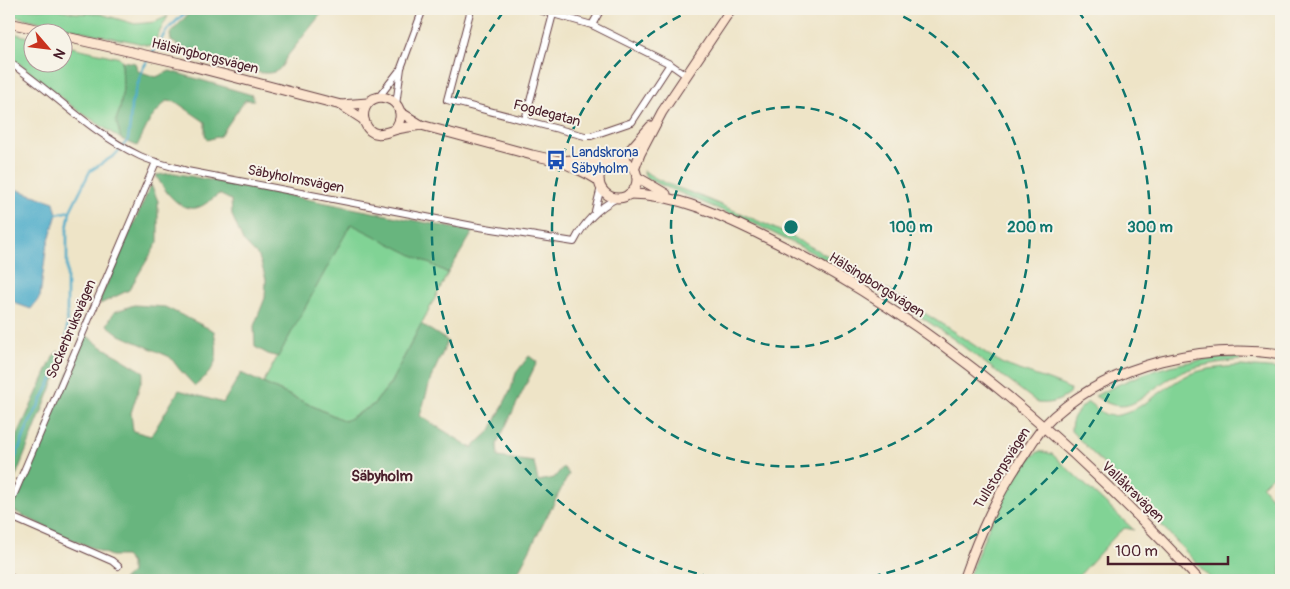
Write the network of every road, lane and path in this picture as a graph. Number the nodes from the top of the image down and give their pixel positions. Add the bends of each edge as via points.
1 (423, 9) edge
2 (471, 9) edge
3 (535, 9) edge
4 (601, 9) edge
5 (731, 9) edge
6 (553, 14) junction
7 (9, 23) edge
8 (592, 25) junction
9 (22, 26) edge
10 (72, 38) edge
11 (9, 62) edge
12 (670, 64) junction
13 (401, 68) junction
14 (687, 76) junction
15 (378, 98) junction
16 (368, 103) junction
17 (340, 105) junction
18 (398, 109) junction
19 (662, 112) junction
20 (364, 120) junction
21 (525, 120) junction
22 (420, 125) junction
23 (394, 130) junction
24 (620, 160) junction
25 (559, 161) junction
26 (156, 162) junction
27 (607, 164) junction
28 (635, 174) junction
29 (600, 184) junction
30 (629, 194) junction
31 (618, 198) junction
32 (675, 199) junction
33 (594, 213) junction
34 (1281, 354) edge
35 (1044, 427) junction
36 (9, 506) edge
37 (9, 516) edge
38 (118, 566) dead end
39 (9, 577) edge
40 (16, 580) edge
41 (962, 580) edge
42 (1199, 580) edge

1 - 13 street
2 - 21 street, Fogdegatan via 447,100
3 - 6 street
4 - 8 street
5 - 14 main road
6 - 8 street
6 - 21 street
7 - 9 main road
8 - 12 street
10 - 17 main road, Hälsingborgsvägen via 180,62
11 - 26 street, Säbyholmsvägen via 101,133
12 - 14 street
12 - 21 street, Fogdegatan via 632,122 589,136
13 - 15 street
13 - 18 street
14 - 19 main road
15 - 16 main road
15 - 18 main road via 388,98
16 - 17 main road, Hälsingborgsvägen
16 - 20 main road
17 - 20 main road, Hälsingborgsvägen
18 - 22 main road
18 - 23 main road via 399,122
19 - 24 main road
19 - 28 main road via 640,154
20 - 23 main road via 376,133
22 - 23 main road
22 - 25 main road
24 - 27 main road
24 - 28 main road via 629,164
25 - 27 main road
25 - 29 main road via 585,172
26 - 33 street, Säbyholmsvägen via 187,171 564,241 574,242
26 - 36 street, Sockerbruksvägen
27 - 29 main road via 601,171
28 - 30 main road via 635,186
28 - 32 main road, Hälsingborgsvägen
29 - 31 main road via 610,196
29 - 33 street, Säbyholmsvägen
30 - 31 main road
30 - 32 main road, Hälsingborgsvägen
31 - 33 street, Säbyholmsvägen
32 - 35 main road, Hälsingborgsvägen via 748,229 857,286 950,349
34 - 35 main road, Tullstorpsvägen via 1211,352 1135,369 1092,390 1053,416
35 - 41 main road, Tullstorpsvägen via 1007,480 986,519
35 - 42 main road, Vallåkravägen via 1138,515
37 - 38 street
39 - 40 street

